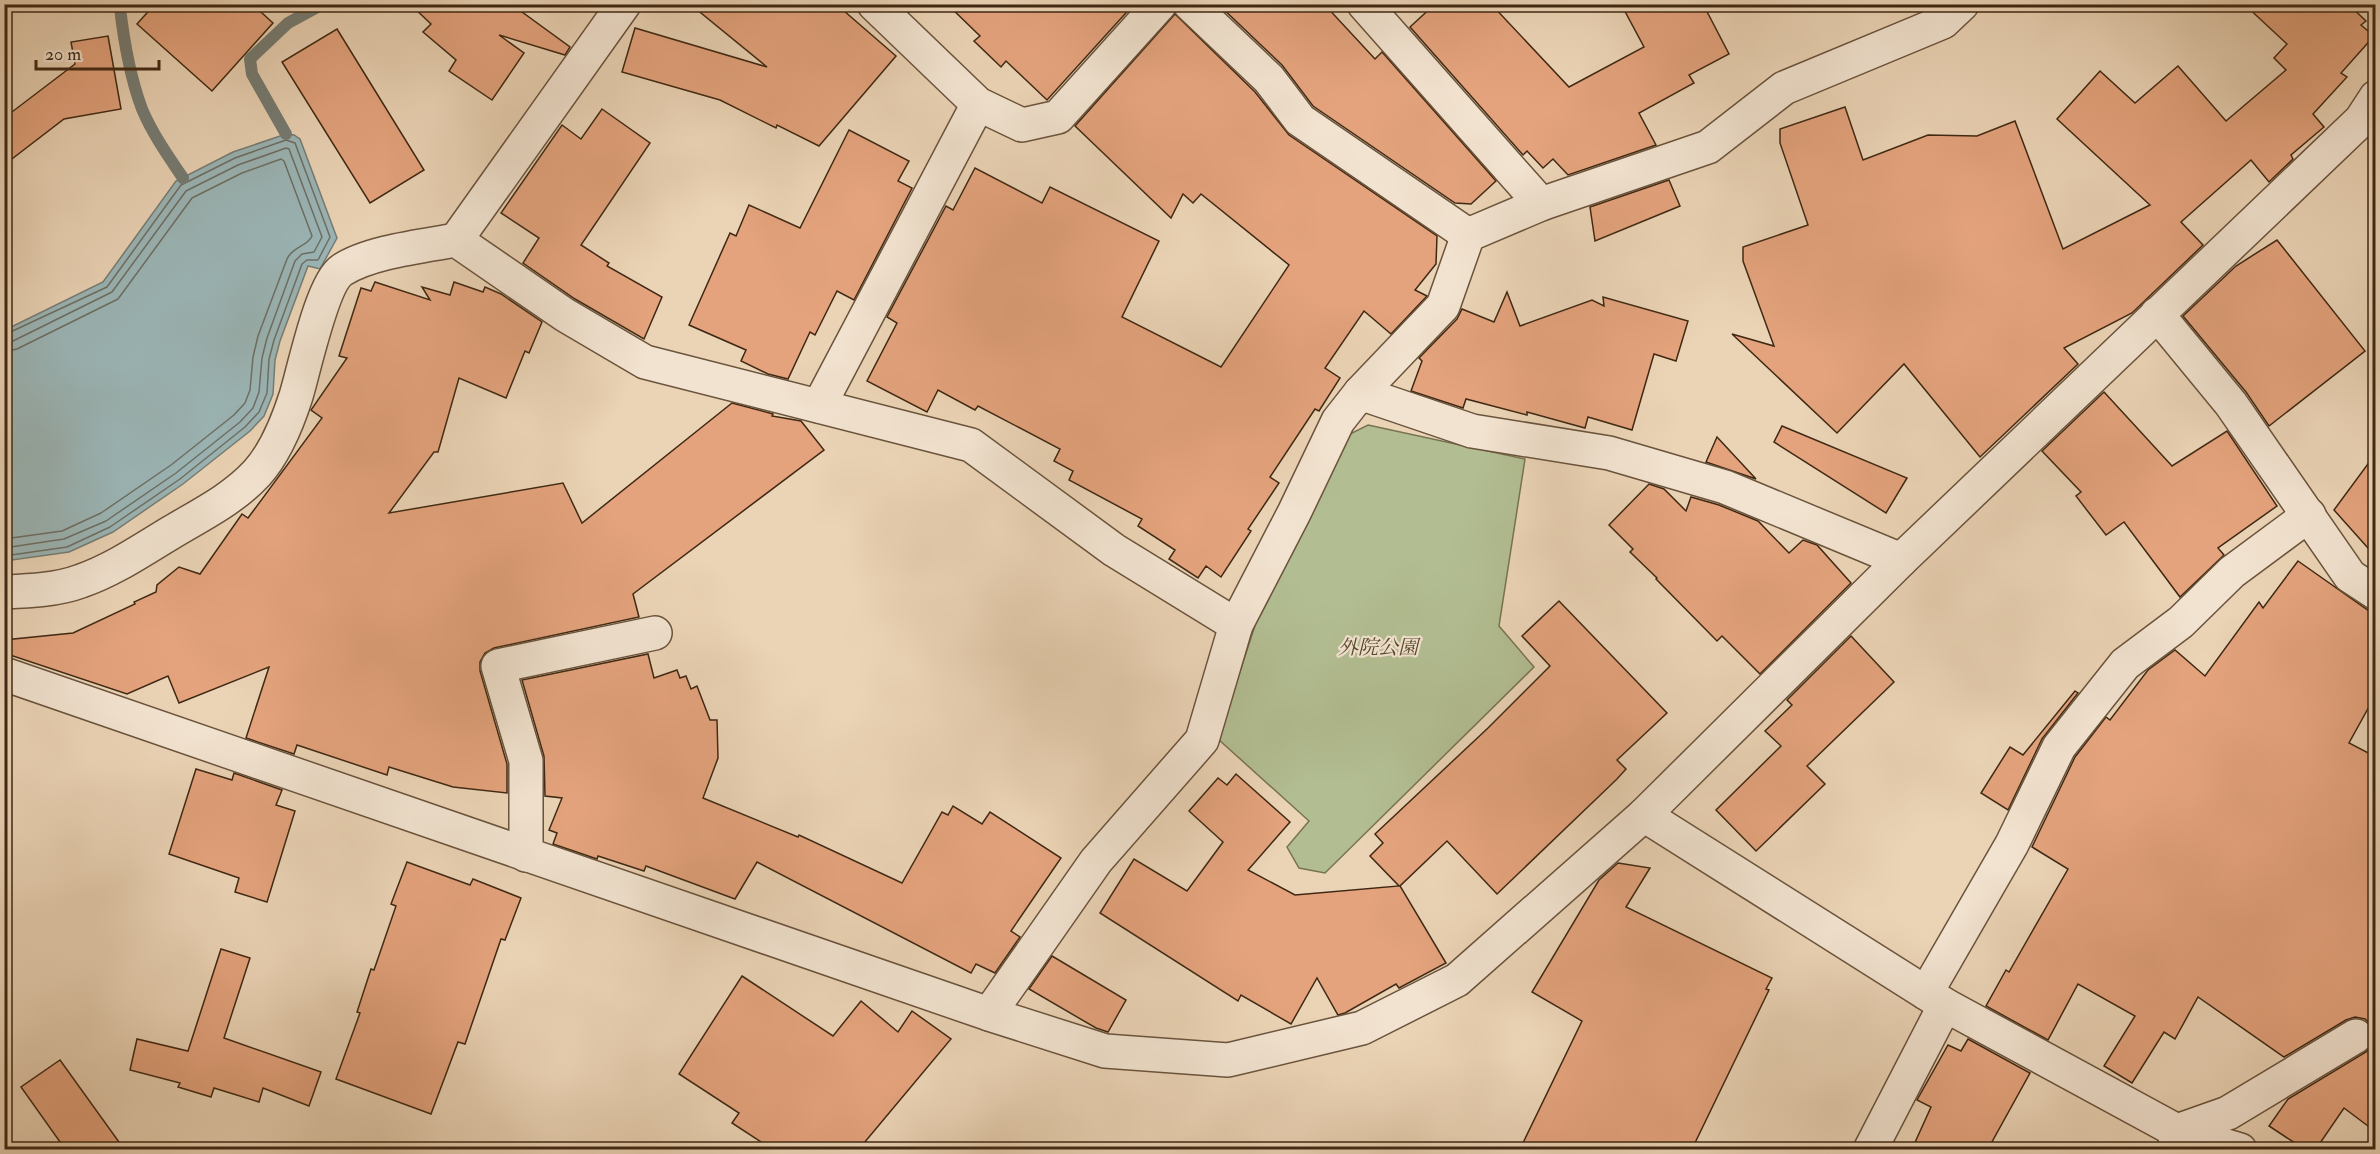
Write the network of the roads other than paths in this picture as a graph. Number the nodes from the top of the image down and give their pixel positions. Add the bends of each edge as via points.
1 (624, 4) edge
2 (874, 4) edge
3 (1160, 4) edge
4 (1190, 4) edge
5 (1962, 4) edge
6 (1380, 10) edge
7 (2376, 97) edge
8 (978, 104) junction
9 (1541, 204) junction
10 (1468, 235) junction
11 (456, 240) junction
12 (2157, 314) junction
13 (1360, 393) junction
14 (819, 406) junction
15 (2309, 515) junction
16 (1901, 560) junction
17 (4, 592) edge
18 (2376, 593) edge
19 (1236, 625) junction
20 (655, 633) dead end
21 (4, 674) edge
22 (1644, 815) junction
23 (526, 855) junction
24 (1935, 999) junction
25 (989, 1014) junction
26 (2356, 1036) dead end
27 (2173, 1140) edge
28 (1870, 1149) edge
29 (2240, 1149) edge

1 - 11 street
2 - 8 street
3 - 8 street via 1058,117 1022,125
4 - 10 street via 1269,79 1300,120
5 - 9 street via 1943,22 1784,88 1708,147
6 - 9 street
7 - 12 street via 2361,120
8 - 14 street
9 - 10 street
10 - 13 street via 1443,306
11 - 14 street via 565,315 645,362
11 - 17 street via 376,256 341,270 331,283 284,426 259,471 237,492 109,570 46,589
12 - 15 street via 2231,404
12 - 16 street
13 - 16 street via 1472,431 1610,453 1725,488
13 - 19 street via 1338,421
14 - 19 street via 971,445 1114,550
15 - 18 street via 2350,576
15 - 24 street via 2232,572 2181,622 2125,664 2059,747
16 - 22 street
19 - 25 street via 1202,740 1096,861
20 - 23 street via 498,666 526,761
21 - 23 street
22 - 24 street
22 - 25 street via 1457,980 1362,1028 1228,1060 1105,1051
23 - 25 street
24 - 27 street
24 - 28 street
26 - 27 street via 2228,1113
27 - 29 street

